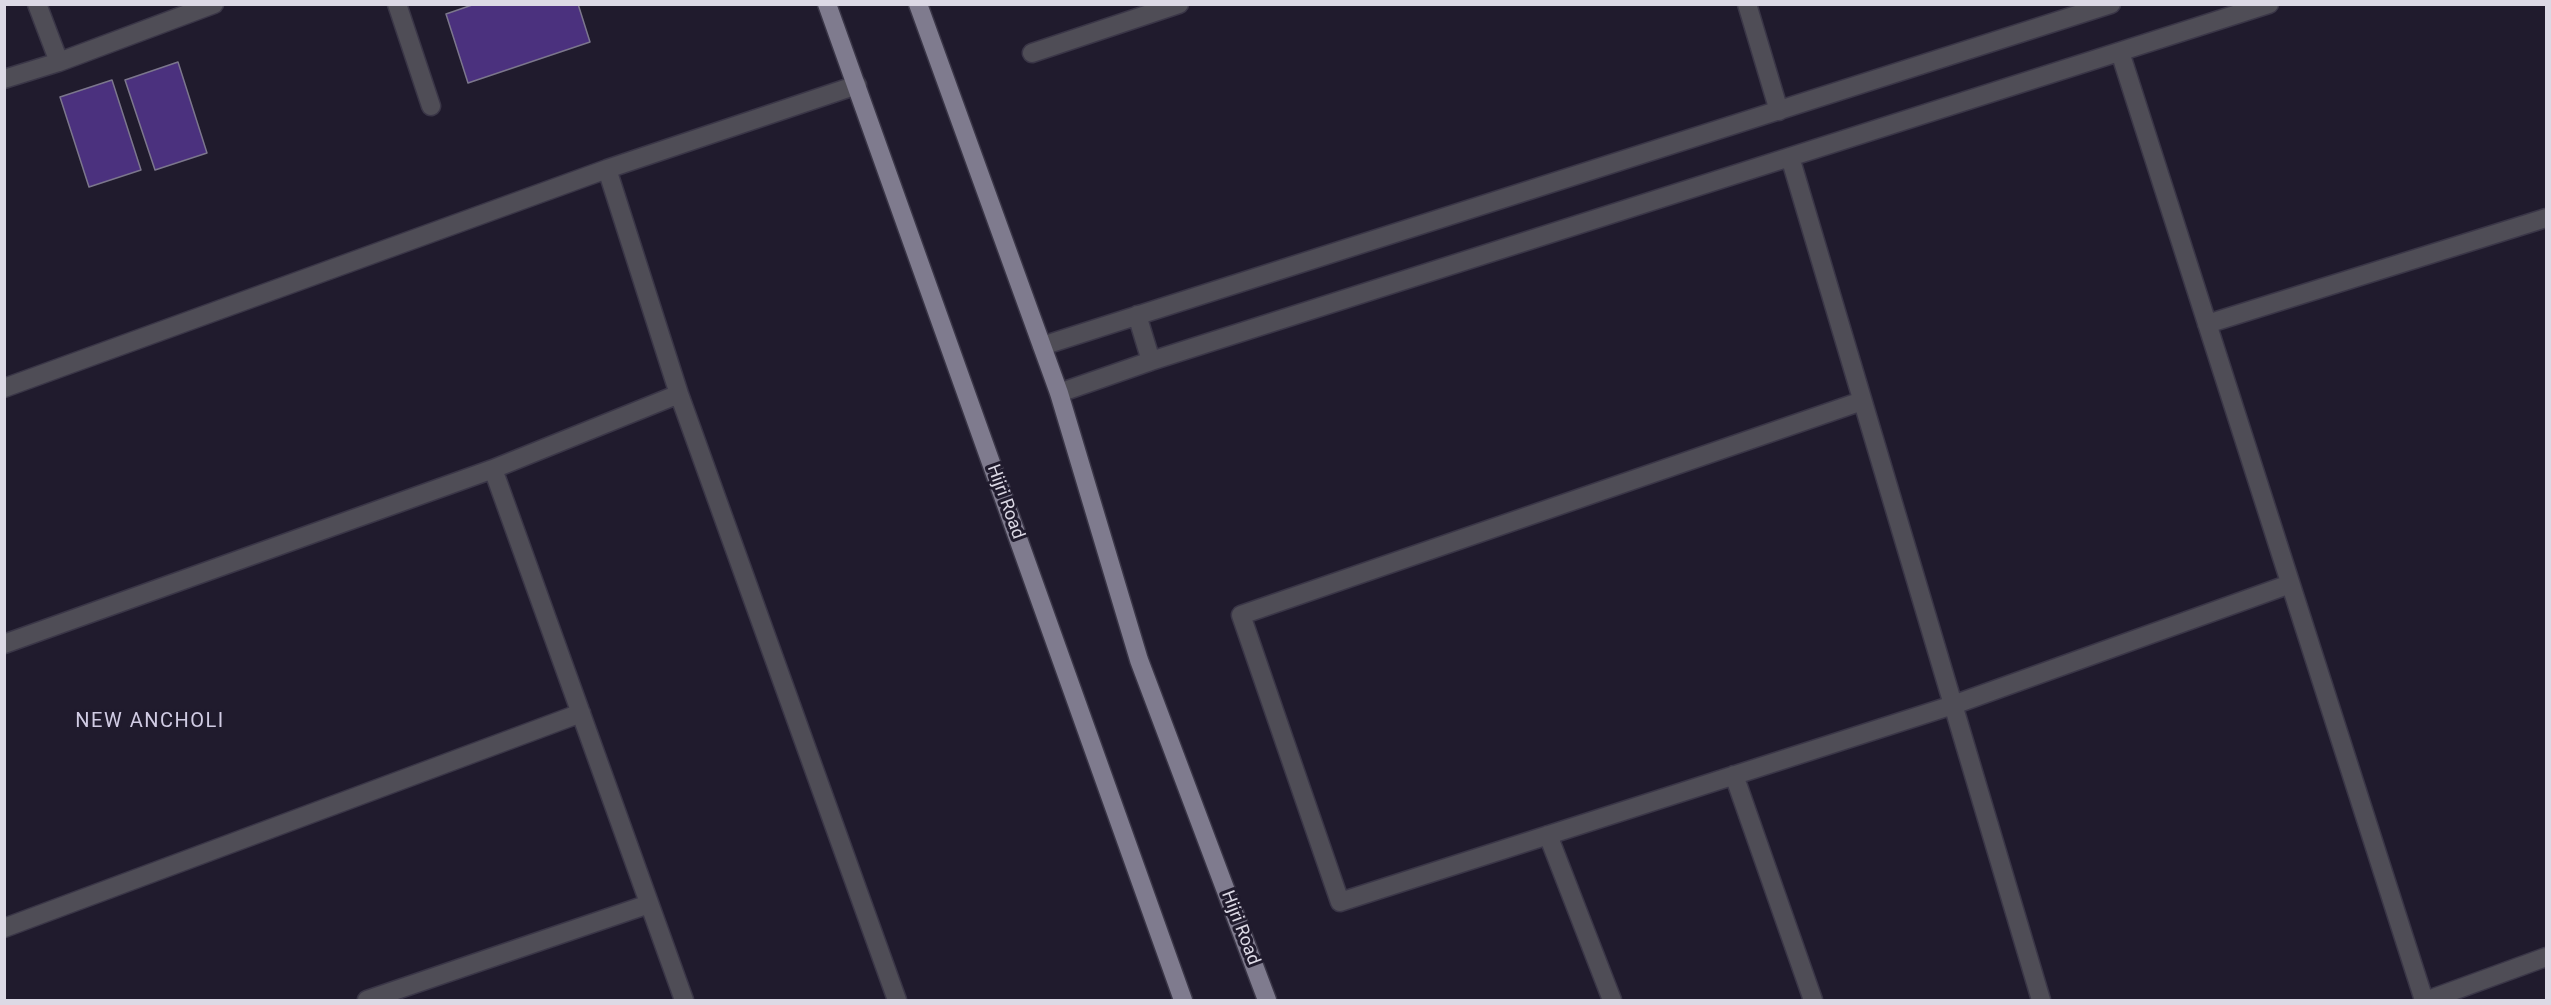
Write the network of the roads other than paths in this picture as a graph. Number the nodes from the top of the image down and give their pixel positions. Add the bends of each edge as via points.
1 (37, 4) edge
2 (214, 4) edge
3 (397, 4) edge
4 (827, 4) edge
5 (918, 4) edge
6 (1179, 4) edge
7 (1747, 4) edge
8 (2269, 4) edge
9 (2106, 5) edge
10 (1032, 52) dead end
11 (2120, 52) junction
12 (59, 62) junction
13 (4, 80) edge
14 (857, 85) junction
15 (431, 106) dead end
16 (1779, 111) junction
17 (1790, 157) junction
18 (607, 169) junction
19 (2547, 219) edge
20 (1137, 315) junction
21 (2207, 324) junction
22 (1042, 346) junction
23 (1151, 361) junction
24 (4, 388) edge
25 (1059, 393) junction
26 (679, 394) junction
27 (1862, 401) junction
28 (493, 469) junction
29 (2290, 584) junction
30 (4, 644) edge
31 (1953, 705) junction
32 (581, 713) junction
33 (1734, 775) junction
34 (1548, 835) junction
35 (649, 904) junction
36 (4, 928) edge
37 (2547, 957) edge
38 (367, 1000) edge
39 (684, 1000) edge
40 (897, 1000) edge
41 (1183, 1000) edge
42 (1267, 1000) edge
43 (1612, 1000) edge
44 (1813, 1000) edge
45 (2041, 1000) edge
46 (2426, 1000) edge

1 - 12 street
2 - 12 street
3 - 15 street
4 - 14 main road, Hijri Road
5 - 22 main road, Hijri Road
6 - 10 street
7 - 16 street
8 - 11 street
9 - 16 street
11 - 17 street
11 - 21 street
12 - 13 street
14 - 18 street
14 - 41 main road, Hijri Road
16 - 20 street
17 - 23 street
17 - 27 street
18 - 24 street
18 - 26 street
19 - 21 street
20 - 22 street
20 - 23 street
21 - 29 street
22 - 25 main road, Hijri Road
23 - 25 street
25 - 42 main road, Hijri Road via 1139,660
26 - 28 street
26 - 40 street
27 - 31 street
27 - 34 street via 1241,615 1340,902
28 - 30 street
28 - 32 street
29 - 31 street
29 - 46 street
31 - 33 street
31 - 45 street
32 - 35 street
32 - 36 street
33 - 34 street
33 - 44 street
34 - 43 street
35 - 38 street
35 - 39 street
37 - 46 street

